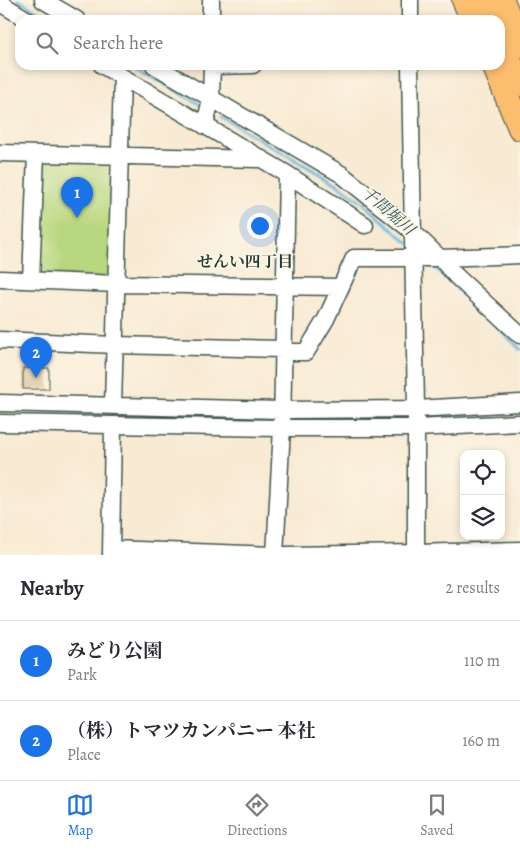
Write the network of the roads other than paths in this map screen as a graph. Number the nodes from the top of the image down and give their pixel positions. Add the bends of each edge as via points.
1 (43, 0) edge
2 (211, 0) edge
3 (410, 0) edge
4 (464, 0) edge
5 (483, 0) edge
6 (502, 0) edge
7 (506, 0) edge
8 (0, 3) edge
9 (20, 15) edge
10 (68, 15) edge
11 (211, 15) edge
12 (410, 15) edge
13 (471, 15) edge
14 (490, 15) edge
15 (520, 34) edge
16 (520, 45) edge
17 (505, 50) edge
18 (110, 70) edge
19 (163, 70) edge
20 (212, 70) edge
21 (410, 70) edge
22 (496, 70) edge
23 (122, 77) junction
24 (520, 84) edge
25 (211, 98) junction
26 (205, 126) junction
27 (520, 128) edge
28 (0, 153) edge
29 (36, 154) junction
30 (121, 156) junction
31 (260, 159) junction
32 (287, 174) junction
33 (365, 225) dead end
34 (413, 248) junction
35 (520, 255) edge
36 (437, 258) junction
37 (0, 279) edge
38 (32, 280) junction
39 (117, 284) junction
40 (285, 286) junction
41 (342, 286) junction
42 (520, 335) edge
43 (0, 340) edge
44 (115, 345) junction
45 (283, 351) junction
46 (0, 403) edge
47 (520, 403) edge
48 (113, 406) junction
49 (416, 409) junction
50 (282, 410) junction
51 (0, 423) edge
52 (520, 423) edge
53 (113, 425) junction
54 (282, 428) junction
55 (416, 428) junction
56 (520, 550) edge
57 (111, 552) edge
58 (416, 554) edge
59 (274, 555) edge
60 (286, 555) edge

1 - 10 street
2 - 11 street
3 - 12 street
4 - 13 highway
5 - 14 highway
6 - 16 highway
7 - 15 highway
8 - 9 street
17 - 24 highway
18 - 23 street
19 - 25 street
20 - 25 street
21 - 34 street
22 - 27 highway
23 - 26 street
23 - 30 street
25 - 26 street
25 - 34 street via 341,174
26 - 31 street
28 - 29 street
29 - 30 street
29 - 38 street
30 - 31 street
30 - 39 street
31 - 32 street
32 - 33 street
32 - 40 street
34 - 36 street
34 - 36 street
34 - 41 street via 354,258
34 - 49 street
35 - 36 street
36 - 42 street
37 - 38 street
38 - 39 street
39 - 40 street
39 - 44 street
40 - 41 street
40 - 45 street
41 - 45 street via 306,352
43 - 44 street
44 - 45 street
44 - 48 street
45 - 50 street
46 - 48 street
47 - 49 street
48 - 50 street
49 - 50 street
49 - 55 street
50 - 54 street
51 - 53 street
52 - 55 street
53 - 54 street
53 - 57 street
54 - 55 street
54 - 59 street
55 - 58 street
56 - 58 street
57 - 59 street
58 - 60 street

